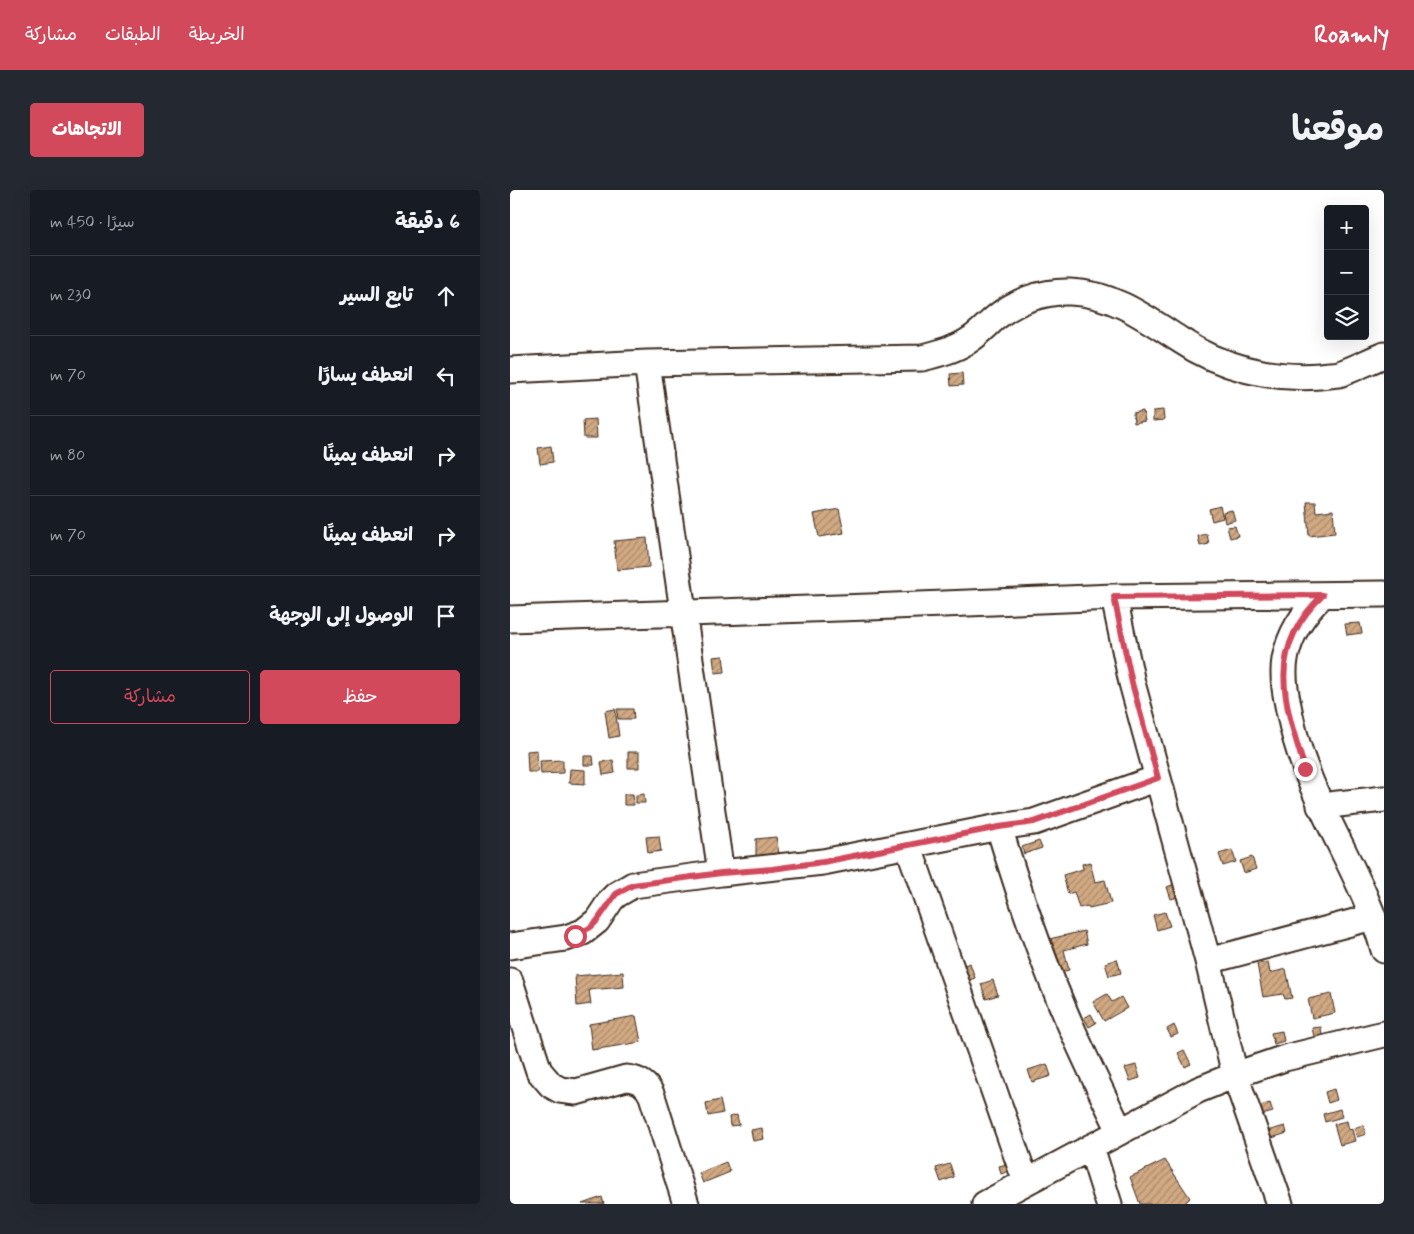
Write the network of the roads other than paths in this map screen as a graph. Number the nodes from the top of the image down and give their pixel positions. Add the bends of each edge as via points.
1 (1384, 355) edge
2 (647, 363) junction
3 (510, 370) edge
4 (1384, 594) edge
5 (1323, 595) junction
6 (1114, 597) junction
7 (684, 614) junction
8 (510, 620) edge
9 (1158, 778) junction
10 (1384, 800) edge
11 (1320, 806) junction
12 (999, 827) junction
13 (908, 845) junction
14 (721, 873) junction
15 (1373, 917) junction
16 (510, 946) edge
17 (1384, 950) edge
18 (1208, 961) junction
19 (510, 982) edge
20 (1384, 1034) edge
21 (1234, 1075) junction
22 (1120, 1131) junction
23 (1091, 1147) junction
24 (1026, 1182) junction
25 (999, 1201) edge
26 (686, 1204) edge
27 (1109, 1204) edge
28 (1280, 1204) edge

1 - 2 street via 1338,374 1288,376 1262,373 1199,351 1123,306 1072,292 1049,293 1027,299 1004,311 968,341 922,358
2 - 3 street
2 - 7 street
4 - 5 street
5 - 6 street
5 - 11 street via 1295,629 1284,675 1284,692 1293,731
6 - 7 street
6 - 9 street via 1132,683
7 - 8 street
7 - 14 street
9 - 12 street via 1034,822
9 - 18 street
10 - 11 street
11 - 15 street
12 - 13 street
12 - 22 street via 1050,977
13 - 14 street via 823,862
13 - 24 street
14 - 16 street via 633,885 616,894 597,921 583,932 566,938
15 - 17 street
15 - 18 street
18 - 21 street
19 - 26 street via 539,1071 551,1085 576,1092 626,1078 646,1085
20 - 21 street via 1285,1058
21 - 22 street
21 - 28 street
22 - 23 street
23 - 24 street
23 - 27 street
24 - 25 street

